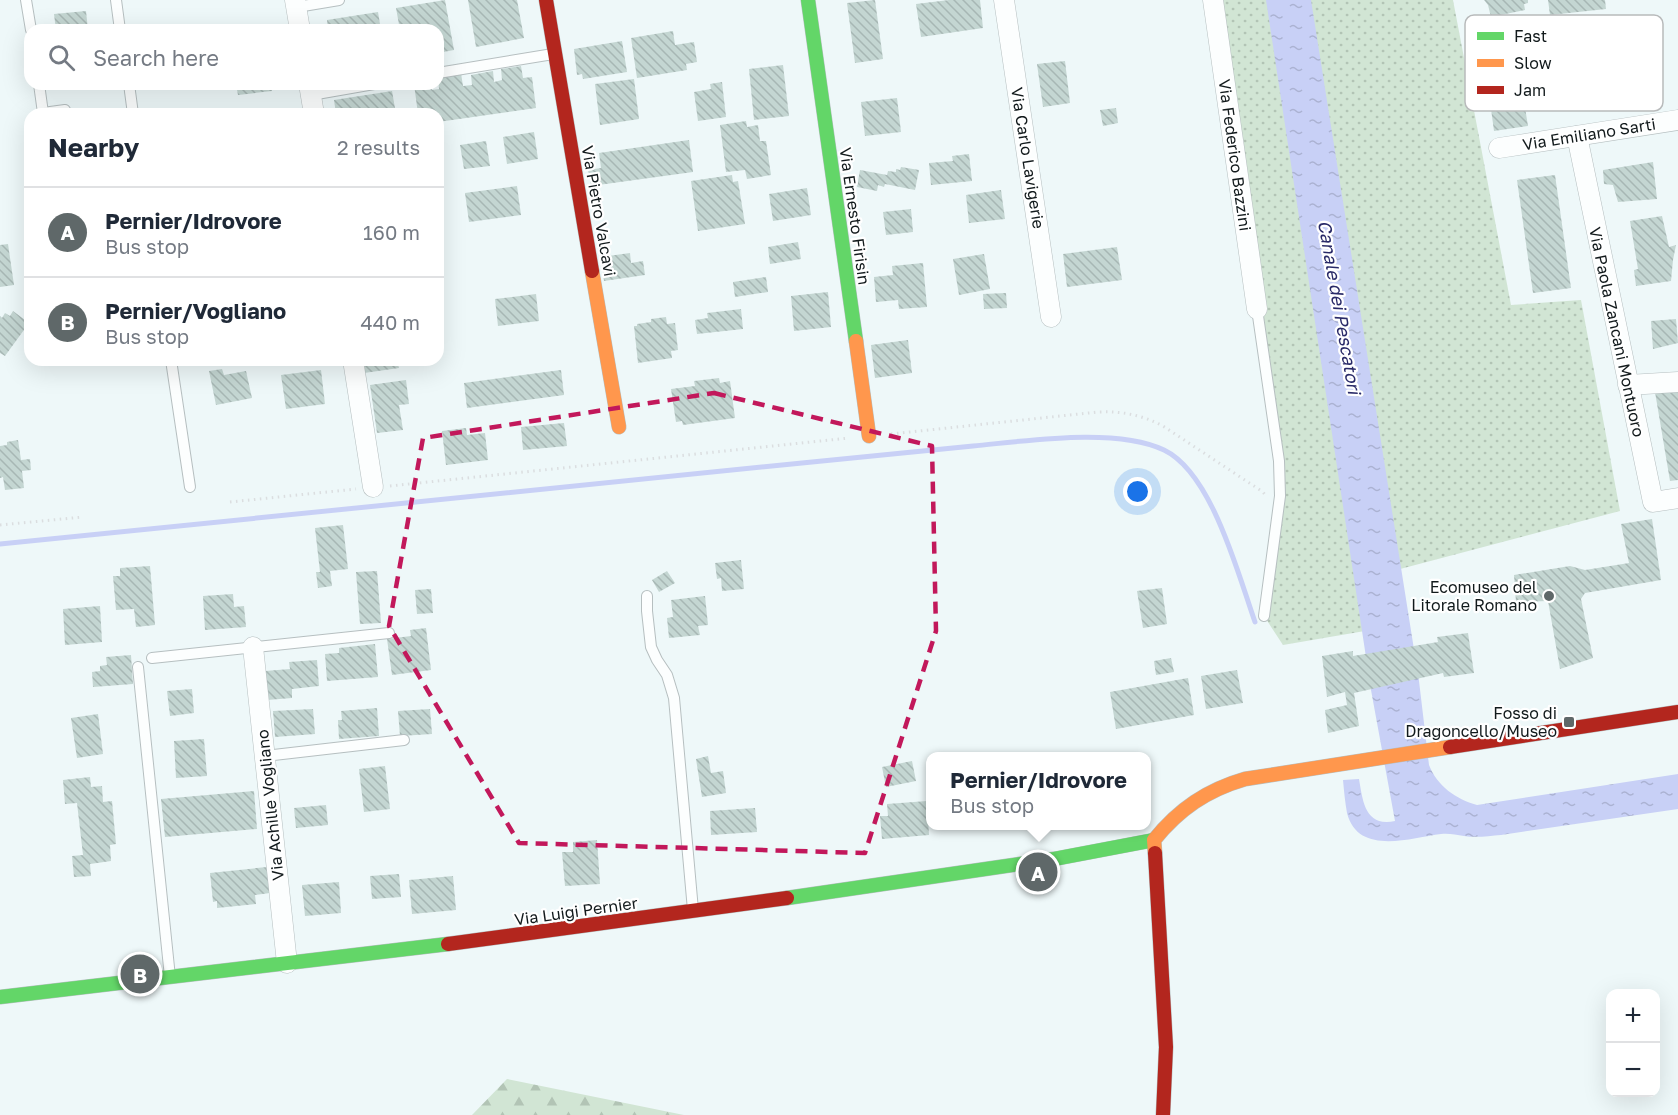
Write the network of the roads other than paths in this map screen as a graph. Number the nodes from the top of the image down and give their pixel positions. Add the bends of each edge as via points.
1 (26, 0) edge
2 (116, 0) edge
3 (339, 0) edge
4 (546, 0) edge
5 (808, 0) edge
6 (1004, 0) edge
7 (1213, 0) edge
8 (296, 4) edge
9 (30, 24) edge
10 (119, 24) edge
11 (299, 24) edge
12 (555, 53) junction
13 (444, 72) edge
14 (40, 90) edge
15 (130, 90) edge
16 (348, 90) edge
17 (311, 98) edge
18 (42, 108) edge
19 (132, 108) edge
20 (1678, 120) edge
21 (1577, 136) junction
22 (1499, 148) dead end
23 (1257, 309) joint
24 (1051, 317) dead end
25 (172, 366) edge
26 (354, 366) edge
27 (1678, 382) edge
28 (1628, 385) junction
29 (619, 427) dead end
30 (869, 436) road end
31 (190, 487) dead end
32 (373, 488) road end
33 (1678, 498) edge
34 (647, 596) dead end
35 (1264, 616) dead end
36 (389, 633) dead end
37 (253, 647) junction
38 (152, 658) dead end
39 (138, 667) dead end
40 (1678, 712) edge
41 (404, 740) dead end
42 (265, 756) junction
43 (1154, 840) junction
44 (693, 912) junction
45 (287, 963) junction
46 (170, 976) junction
47 (0, 997) edge
48 (1163, 1115) edge

1 - 9 lane
2 - 10 lane
3 - 8 lane
4 - 12 street, Via Pietro Valcavi
5 - 30 street, Via Ernesto Firisin
6 - 24 street, Via Carlo Lavigerie
7 - 23 street, Via Federico Bazzini
8 - 11 street
12 - 13 lane
12 - 29 street, Via Pietro Valcavi
14 - 18 lane
15 - 19 lane
16 - 17 lane
20 - 21 street, Via Emiliano Sarti
21 - 22 street, Via Emiliano Sarti
21 - 28 street, Via Paola Zancani Montuoro
23 - 35 lane via 1280,461 1280,496
25 - 31 lane
26 - 32 street
27 - 28 street
28 - 33 street, Via Paola Zancani Montuoro via 1653,502
34 - 44 lane via 651,647 667,675 674,698
36 - 37 lane
37 - 38 lane
37 - 42 street, Via Achille Vogliano
39 - 46 lane
40 - 43 street via 1245,779 1216,788 1189,803
41 - 42 lane
42 - 45 street, Via Achille Vogliano
43 - 44 street, Via Luigi Pernier via 1073,856
43 - 48 street via 1166,1047
44 - 45 street, Via Luigi Pernier
45 - 46 street, Via Luigi Pernier
46 - 47 street, Via Luigi Pernier

